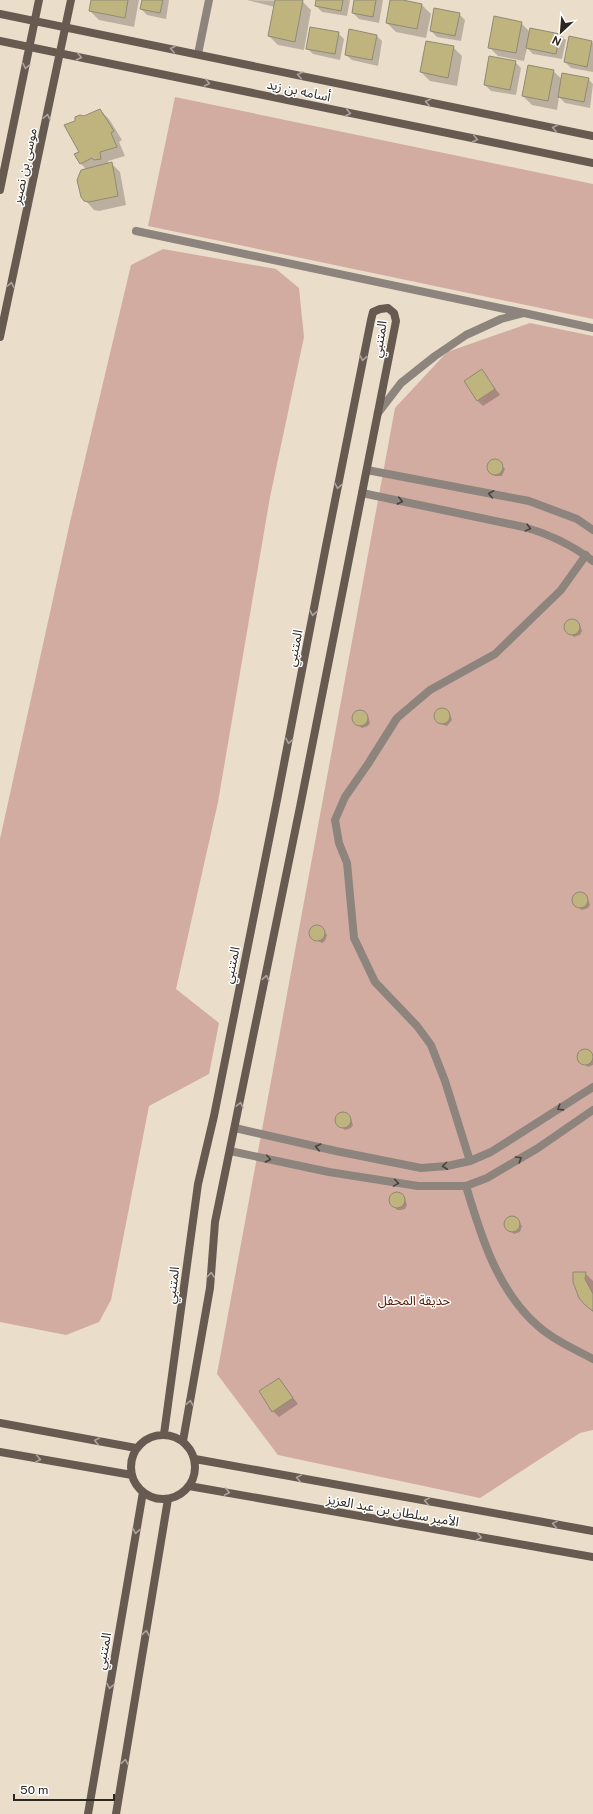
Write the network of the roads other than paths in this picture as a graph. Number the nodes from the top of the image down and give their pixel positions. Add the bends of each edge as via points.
1 (39, 0) edge
2 (72, 0) edge
3 (210, 0) edge
4 (0, 14) edge
5 (35, 21) junction
6 (66, 27) junction
7 (0, 41) edge
8 (30, 46) junction
9 (60, 53) junction
10 (198, 54) junction
11 (593, 136) edge
12 (593, 163) edge
13 (0, 190) edge
14 (136, 231) dead end
15 (524, 314) junction
16 (593, 328) edge
17 (0, 337) edge
18 (378, 413) junction
19 (367, 470) junction
20 (362, 493) junction
21 (593, 530) edge
22 (586, 555) junction
23 (593, 561) edge
24 (593, 1087) edge
25 (593, 1110) edge
26 (235, 1128) junction
27 (230, 1151) junction
28 (470, 1161) junction
29 (466, 1186) junction
30 (593, 1359) edge
31 (0, 1423) edge
32 (164, 1434) junction
33 (184, 1441) junction
34 (136, 1448) junction
35 (0, 1452) edge
36 (195, 1459) junction
37 (132, 1475) junction
38 (189, 1486) junction
39 (143, 1492) junction
40 (168, 1499) junction
41 (593, 1531) edge
42 (593, 1558) edge
43 (88, 1814) edge
44 (116, 1814) edge

1 - 5 street, موسى بن نصير
2 - 6 street, موسى بن نصير
3 - 10 street
4 - 5 street, أسامه بن زيد
5 - 6 street, أسامه بن زيد
5 - 8 street, موسى بن نصير
6 - 9 street, موسى بن نصير
10 -> 6 street, أسامه بن زيد
7 - 8 street, أسامه بن زيد
8 - 9 street, أسامه بن زيد
8 -> 13 street, موسى بن نصير
9 -> 12 street, أسامه بن زيد
17 -> 9 street, موسى بن نصير
11 -> 10 street, أسامه بن زيد
14 - 15 street
15 - 16 street
15 - 18 street via 501,319 466,335 434,356 401,383
18 - 19 street, المتنبي
18 -> 32 street, المتنبي via 396,321 394,313 388,308 374,312 371,320 214,1116 198,1184
19 - 20 street, المتنبي
21 -> 19 street via 577,519 529,501
20 -> 22 street via 524,527 544,533
26 -> 20 street, المتنبي
22 - 23 street
22 - 28 street via 561,590 495,654 430,690 397,718 345,798 335,820 339,843 347,864 354,938 375,982 417,1026 431,1045
24 -> 28 street via 491,1152
29 -> 25 street via 487,1178 538,1148
26 - 27 street, المتنبي
28 -> 26 street via 421,1168
27 -> 29 street via 329,1172 418,1186
33 -> 27 street, المتنبي via 210,1288 215,1222
29 - 30 street via 495,1269 516,1303 538,1326 564,1344
34 -> 31 street
32 - 33 street
32 - 34 street via 143,1440
33 - 36 street
34 - 37 street via 131,1458
35 -> 37 street
36 - 38 street via 193,1480
41 -> 36 street, الأمير سلطان بن عبد العزيز
37 - 39 street via 138,1488
38 - 40 street via 178,1496
38 -> 42 street, الأمير سلطان بن عبد العزيز
39 - 40 street via 157,1499
39 -> 43 street, المتنبي
44 -> 40 street

